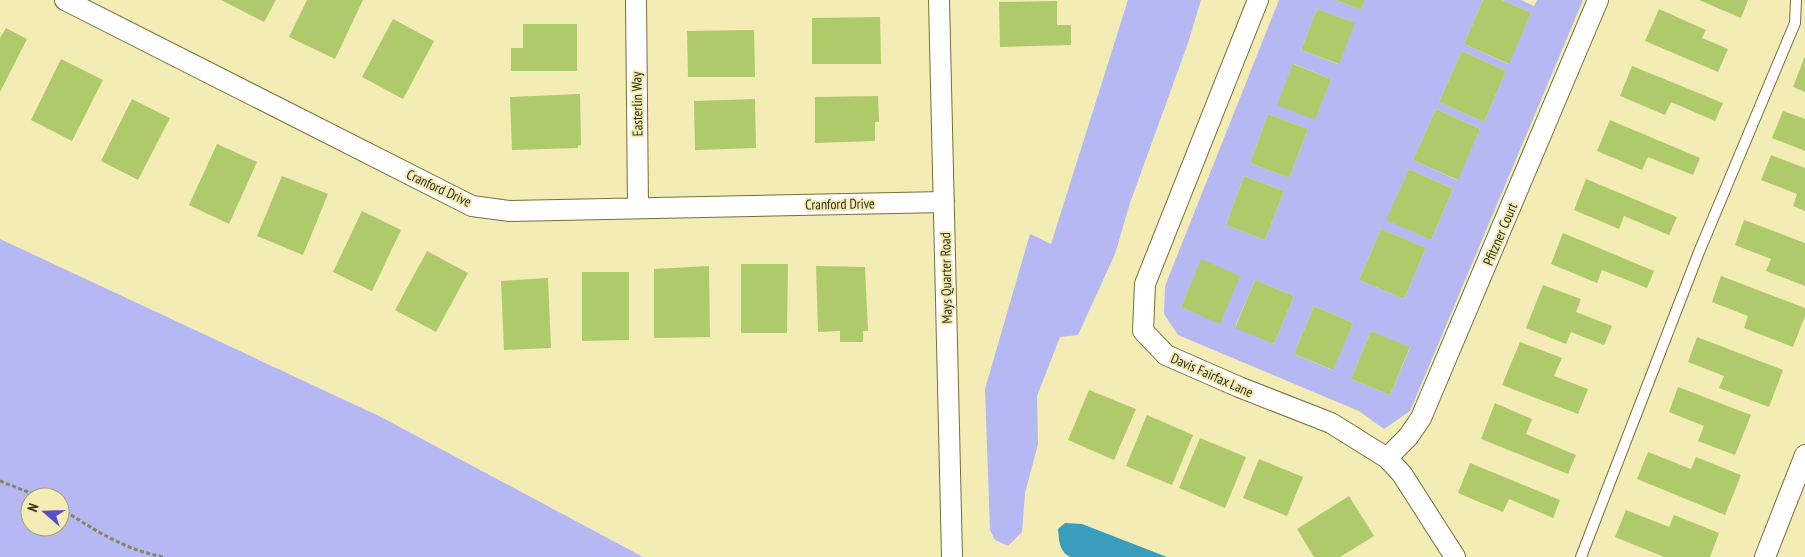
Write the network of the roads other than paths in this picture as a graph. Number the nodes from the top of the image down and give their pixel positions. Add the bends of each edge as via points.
1 (65, 0) edge
2 (636, 0) edge
3 (939, 0) edge
4 (1258, 0) edge
5 (1598, 0) edge
6 (1796, 0) edge
7 (944, 202) junction
8 (638, 207) junction
9 (1805, 455) edge
10 (1388, 458) junction
11 (952, 557) edge
12 (1455, 557) edge
13 (1581, 557) edge
14 (1765, 557) edge

1 - 8 street, Cranford Drive via 472,206 510,211
2 - 8 street, Easterlin Way
3 - 7 street, Mays Quarter Road
4 - 10 street, Davis Fairfax Lane via 1145,284 1144,331 1166,355 1239,388 1331,423
5 - 10 street, Pfitzner Court via 1421,418
6 - 13 lane via 1795,23 1700,252
7 - 8 street, Cranford Drive
7 - 11 street, Mays Quarter Road
9 - 14 street
10 - 12 street, Davis Fairfax Lane via 1402,474

